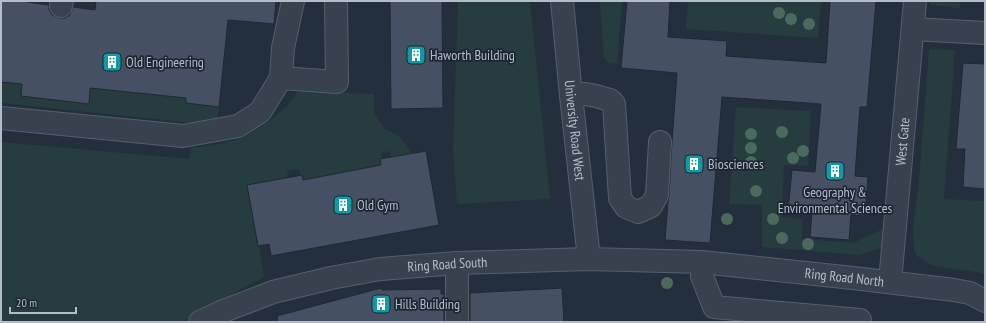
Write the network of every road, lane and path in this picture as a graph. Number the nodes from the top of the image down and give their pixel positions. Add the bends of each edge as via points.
1 (293, 1) edge
2 (336, 1) edge
3 (562, 1) edge
4 (915, 1) edge
5 (912, 29) junction
6 (985, 33) edge
7 (281, 78) junction
8 (571, 95) junction
9 (1, 118) edge
10 (660, 142) dead end
11 (589, 259) junction
12 (702, 262) junction
13 (457, 263) junction
14 (890, 282) junction
15 (985, 301) edge
16 (860, 320) dead end
17 (202, 322) edge
18 (456, 322) edge

1 - 7 lane via 283,48
2 - 7 lane via 337,82
3 - 8 lane, University Road West
4 - 5 lane, West Gate
5 - 6 lane
5 - 14 lane, West Gate
7 - 9 lane via 260,112 238,126 183,136
8 - 10 lane via 596,96 610,100 614,104 620,198 626,207 638,212 651,206 658,195
8 - 11 lane, University Road West
11 - 12 lane, Ring Road South
11 - 13 lane, Ring Road South
12 - 14 lane, Ring Road North
12 - 16 lane via 702,276 714,307
13 - 17 lane, Ring Road South via 380,269 331,278 273,292
13 - 18 lane
14 - 15 lane, Ring Road North via 970,293

